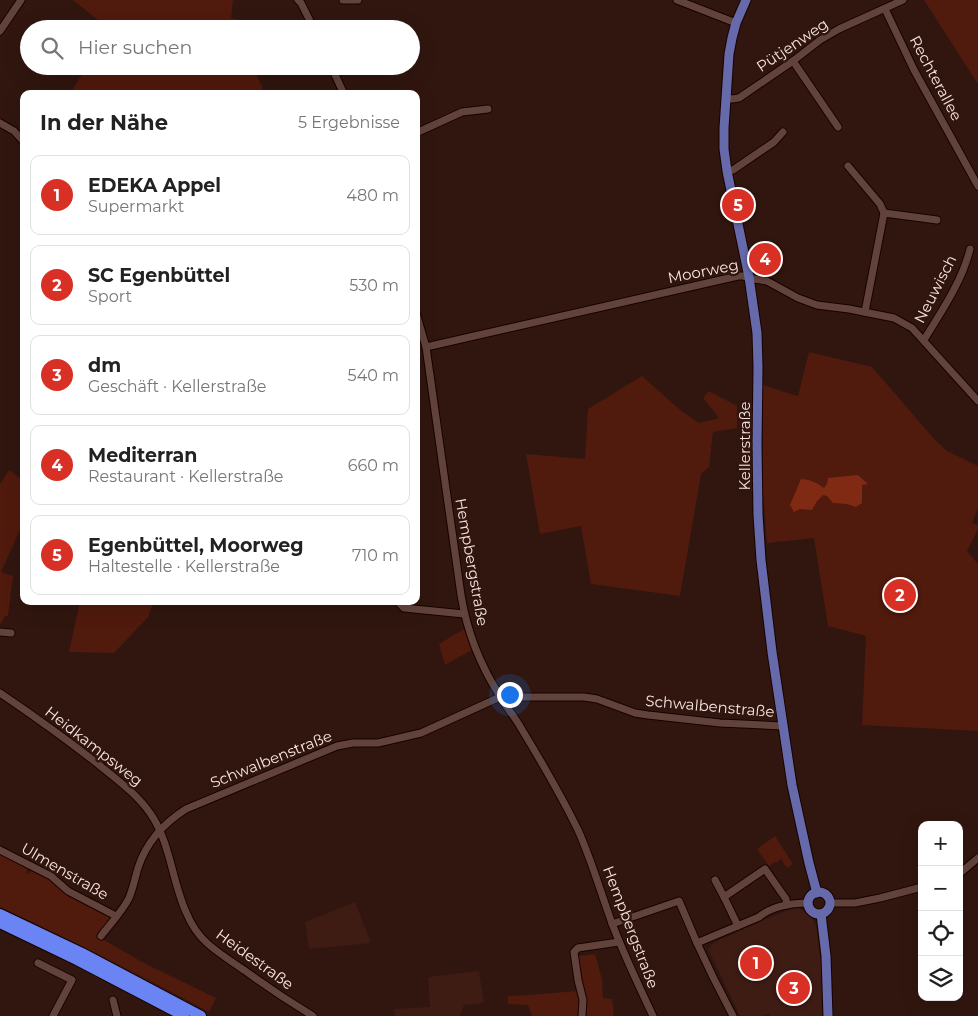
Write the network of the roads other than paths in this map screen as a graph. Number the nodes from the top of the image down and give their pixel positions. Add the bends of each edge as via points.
1 (21, 0) edge
2 (298, 0) edge
3 (343, 0) edge
4 (358, 0) edge
5 (677, 0) edge
6 (746, 0) edge
7 (903, 0) edge
8 (885, 9) junction
9 (310, 20) edge
10 (736, 23) junction
11 (0, 31) edge
12 (793, 61) junction
13 (335, 75) edge
14 (342, 90) edge
15 (726, 98) junction
16 (488, 109) dead end
17 (0, 123) edge
18 (838, 127) dead end
19 (420, 131) edge
20 (783, 132) dead end
21 (20, 138) edge
22 (848, 166) dead end
23 (727, 171) junction
24 (978, 186) edge
25 (884, 213) junction
26 (937, 220) dead end
27 (970, 249) dead end
28 (749, 277) junction
29 (865, 312) junction
30 (420, 326) edge
31 (924, 340) junction
32 (426, 347) junction
33 (978, 401) edge
34 (401, 605) edge
35 (464, 614) junction
36 (0, 632) edge
37 (11, 632) dead end
38 (0, 693) edge
39 (500, 697) junction
40 (783, 726) junction
41 (160, 831) junction
42 (0, 850) edge
43 (978, 858) edge
44 (963, 871) edge
45 (715, 880) dead end
46 (918, 888) edge
47 (818, 893) junction
48 (724, 897) junction
49 (809, 903) junction
50 (830, 903) junction
51 (788, 905) junction
52 (0, 914) edge
53 (821, 914) junction
54 (116, 916) junction
55 (0, 922) edge
56 (612, 924) junction
57 (738, 926) junction
58 (101, 936) dead end
59 (619, 942) junction
60 (697, 943) junction
61 (38, 963) dead end
62 (114, 1000) dead end
63 (582, 1013) edge
64 (54, 1016) edge
65 (117, 1016) edge
66 (184, 1016) edge
67 (201, 1016) edge
68 (313, 1016) edge
69 (653, 1016) edge
70 (733, 1016) edge
71 (828, 1016) edge

1 - 11 street
2 - 9 street
3 - 4 street
5 - 10 street
6 - 10 main road, Kellerstraße
7 - 8 street, Pütjenweg
8 - 12 street, Pütjenweg via 839,29
8 - 24 street, Rechterallee via 914,70
10 - 15 main road, Kellerstraße via 729,54
12 - 15 street, Pütjenweg via 739,98
12 - 18 street
13 - 14 street
15 - 23 main road, Kellerstraße via 724,139
16 - 19 street via 462,112
17 - 21 street
20 - 23 street via 774,142
22 - 25 street
23 - 28 main road, Kellerstraße
25 - 26 street
25 - 29 street
27 - 31 street, Neuwisch via 946,304
28 - 29 street, Moorweg via 766,281 817,305
28 - 32 street, Moorweg via 738,276
28 - 40 main road, Kellerstraße via 758,367 760,545
29 - 31 street, Moorweg via 894,318 912,328
30 - 32 street, Hempbergstraße
31 - 33 street, Moorweg
32 - 35 street, Hempbergstraße
34 - 35 street
35 - 39 street, Hempbergstraße via 476,652
36 - 37 street
38 - 41 street, Heidkampsweg via 126,787 145,805
39 - 40 street, Schwalbenstraße via 584,697 648,715
39 - 41 street, Schwalbenstraße via 421,733 378,743 337,746 186,809
39 - 56 street, Hempbergstraße via 532,744 577,829
40 - 47 main road, Kellerstraße via 792,784
41 - 54 street, Schwalbenstraße via 144,854 128,899
41 - 68 street, Heidestraße via 186,912 196,930 223,956
42 - 54 street, Ulmenstraße via 51,876 68,891
43 - 44 street
45 - 48 street
46 - 50 street via 855,903
47 - 49 main road via 811,896
47 - 50 main road via 827,896
48 - 51 street via 765,869
48 - 57 street
49 - 51 street
49 - 53 main road via 810,909
50 - 53 main road via 828,910
51 - 57 street
52 - 67 highway
53 - 71 main road
54 - 58 street, Schwalbenstraße
55 - 66 highway
56 - 59 street, Hempbergstraße
56 - 60 street via 679,901
57 - 60 street
59 - 63 street via 578,948 574,952 583,1000
59 - 69 street, Hempbergstraße
60 - 70 street
61 - 64 street via 72,980
62 - 65 street

